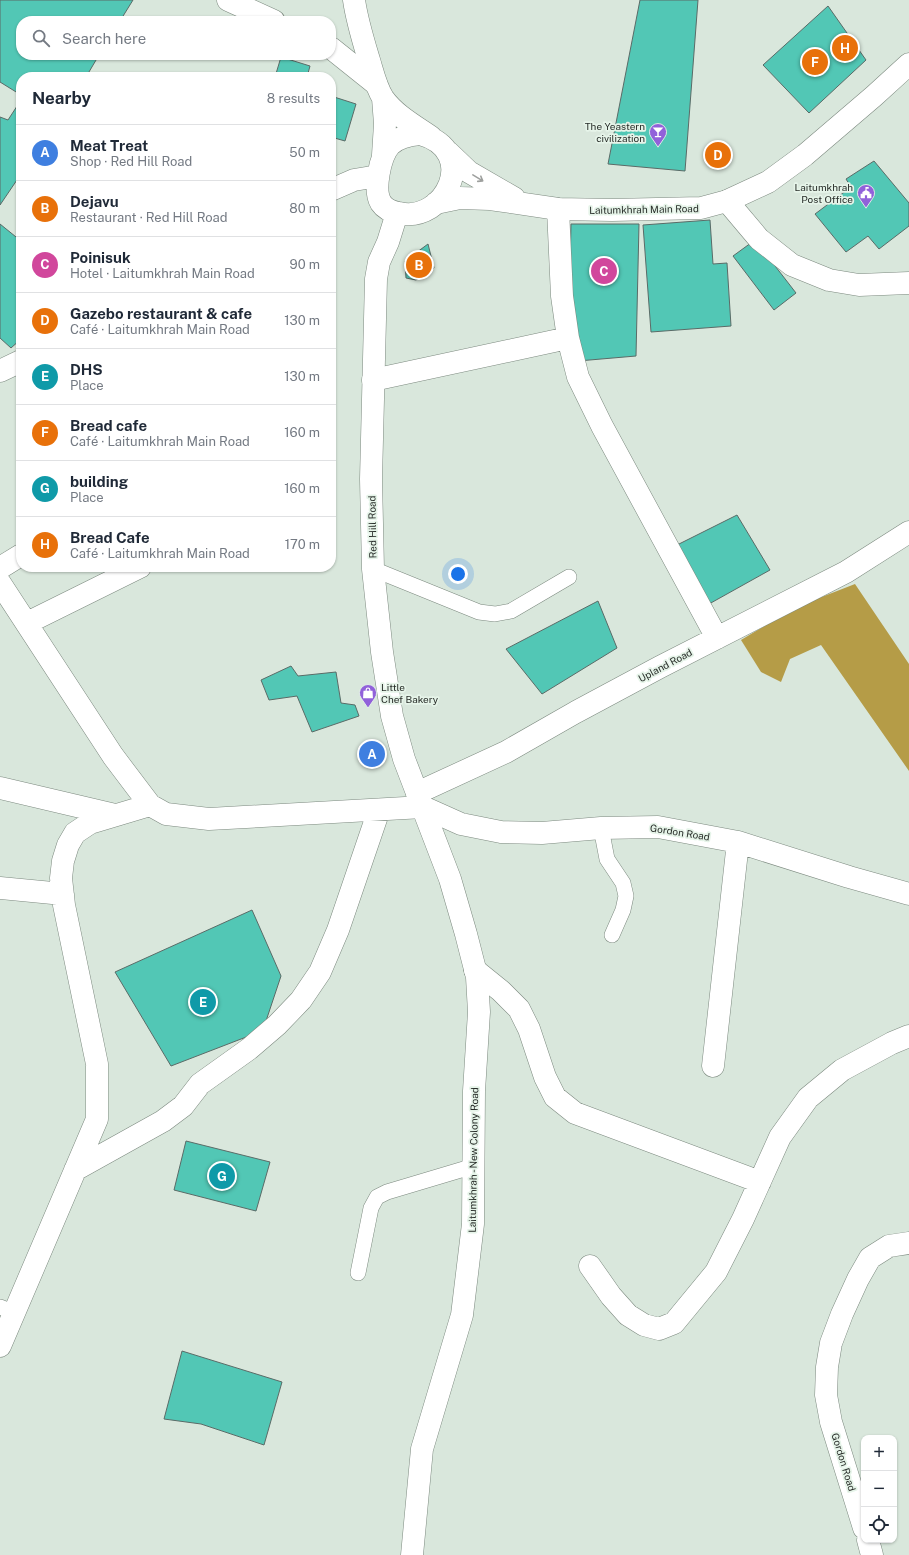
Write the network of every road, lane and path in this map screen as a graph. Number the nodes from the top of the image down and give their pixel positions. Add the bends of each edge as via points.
1 (228, 0) edge
2 (354, 0) edge
3 (263, 16) edge
4 (336, 52) edge
5 (909, 64) edge
6 (380, 91) junction
7 (432, 137) junction
8 (448, 152) junction
9 (381, 165) junction
10 (336, 188) edge
11 (727, 201) junction
12 (436, 203) junction
13 (524, 203) junction
14 (558, 209) junction
15 (397, 213) junction
16 (909, 283) edge
17 (568, 338) junction
18 (16, 363) edge
19 (0, 371) edge
20 (373, 380) junction
21 (909, 532) edge
22 (16, 558) edge
23 (0, 568) edge
24 (373, 569) junction
25 (130, 572) edge
26 (570, 577) dead end
27 (0, 583) edge
28 (27, 623) junction
29 (717, 638) junction
30 (0, 788) edge
31 (420, 800) junction
32 (150, 805) junction
33 (379, 810) junction
34 (115, 815) junction
35 (601, 828) junction
36 (433, 837) joint
37 (738, 842) junction
38 (0, 888) edge
39 (63, 894) junction
40 (909, 894) edge
41 (612, 935) dead end
42 (475, 970) junction
43 (909, 1036) edge
44 (713, 1066) dead end
45 (474, 1166) junction
46 (75, 1170) junction
47 (760, 1182) junction
48 (909, 1242) edge
49 (590, 1266) dead end
50 (358, 1273) dead end
51 (7, 1310) edge
52 (0, 1346) edge
53 (861, 1518) edge
54 (869, 1543) edge
55 (412, 1555) edge
56 (872, 1555) edge

1 - 3 street
2 - 6 street via 357,20
4 - 6 street
5 - 11 street, Laitumkhrah Main Road via 805,155 768,182
6 - 7 street via 394,110
6 - 9 street via 385,124
7 - 8 street
7 - 9 street via 420,134 398,139 390,146
8 - 12 street via 453,174 447,190
8 -> 13 street via 469,172
9 - 10 street
9 - 15 street via 378,195 381,203
11 - 14 street, Laitumkhrah Main Road via 701,208
11 - 16 street via 759,238 792,265 829,280 859,285
12 - 13 street, Laitumkhrah Main Road via 460,198
12 - 15 street via 412,215
13 - 14 street, Laitumkhrah Main Road
14 - 17 street via 562,296
15 - 20 street, Red Hill Road via 379,262 376,279
17 - 20 street
17 - 29 street via 578,377 602,426
18 - 19 street
20 - 24 street, Red Hill Road
21 - 29 street, Upland Road via 846,572
22 - 23 street
24 - 26 lane via 479,612 495,614 511,611
24 - 31 street, Red Hill Road via 392,716 404,759
25 - 28 street
27 - 28 street
28 - 32 street via 113,756
29 - 31 street, Upland Road via 583,708
30 - 34 street
31 - 33 street
31 - 35 street, Gordon Road via 462,824 500,832 542,833
31 - 36 street, Red Hill Road
32 - 33 street via 166,814 209,819
32 - 34 street
33 - 46 street via 338,930 320,972 301,1000 277,1025 200,1084 183,1106 163,1122
34 - 39 street via 90,823 75,833 63,861
35 - 37 street, Gordon Road via 658,827
35 - 41 lane via 607,859 623,883 626,896
36 - 42 street, Laitumkhrah - New Colony Road via 450,880
37 - 40 street, Gordon Road
37 - 44 street
38 - 39 street
39 - 46 street via 97,1064 97,1118
42 - 45 street, Laitumkhrah - New Colony Road via 480,1012 474,1090
42 - 47 street via 518,1009 529,1029 545,1077 555,1097 575,1113
43 - 47 street via 842,1070 808,1098 780,1136
45 - 50 lane via 377,1197 371,1208
45 - 55 street, Laitumkhrah - New Colony Road via 473,1224 462,1315 422,1449
46 - 51 street
47 - 49 street via 716,1272 674,1323 659,1329 644,1325 628,1314 611,1296
48 - 53 street, Gordon Road via 889,1246 870,1258 858,1279 831,1343 826,1395 831,1422
51 - 52 street
54 - 56 street

